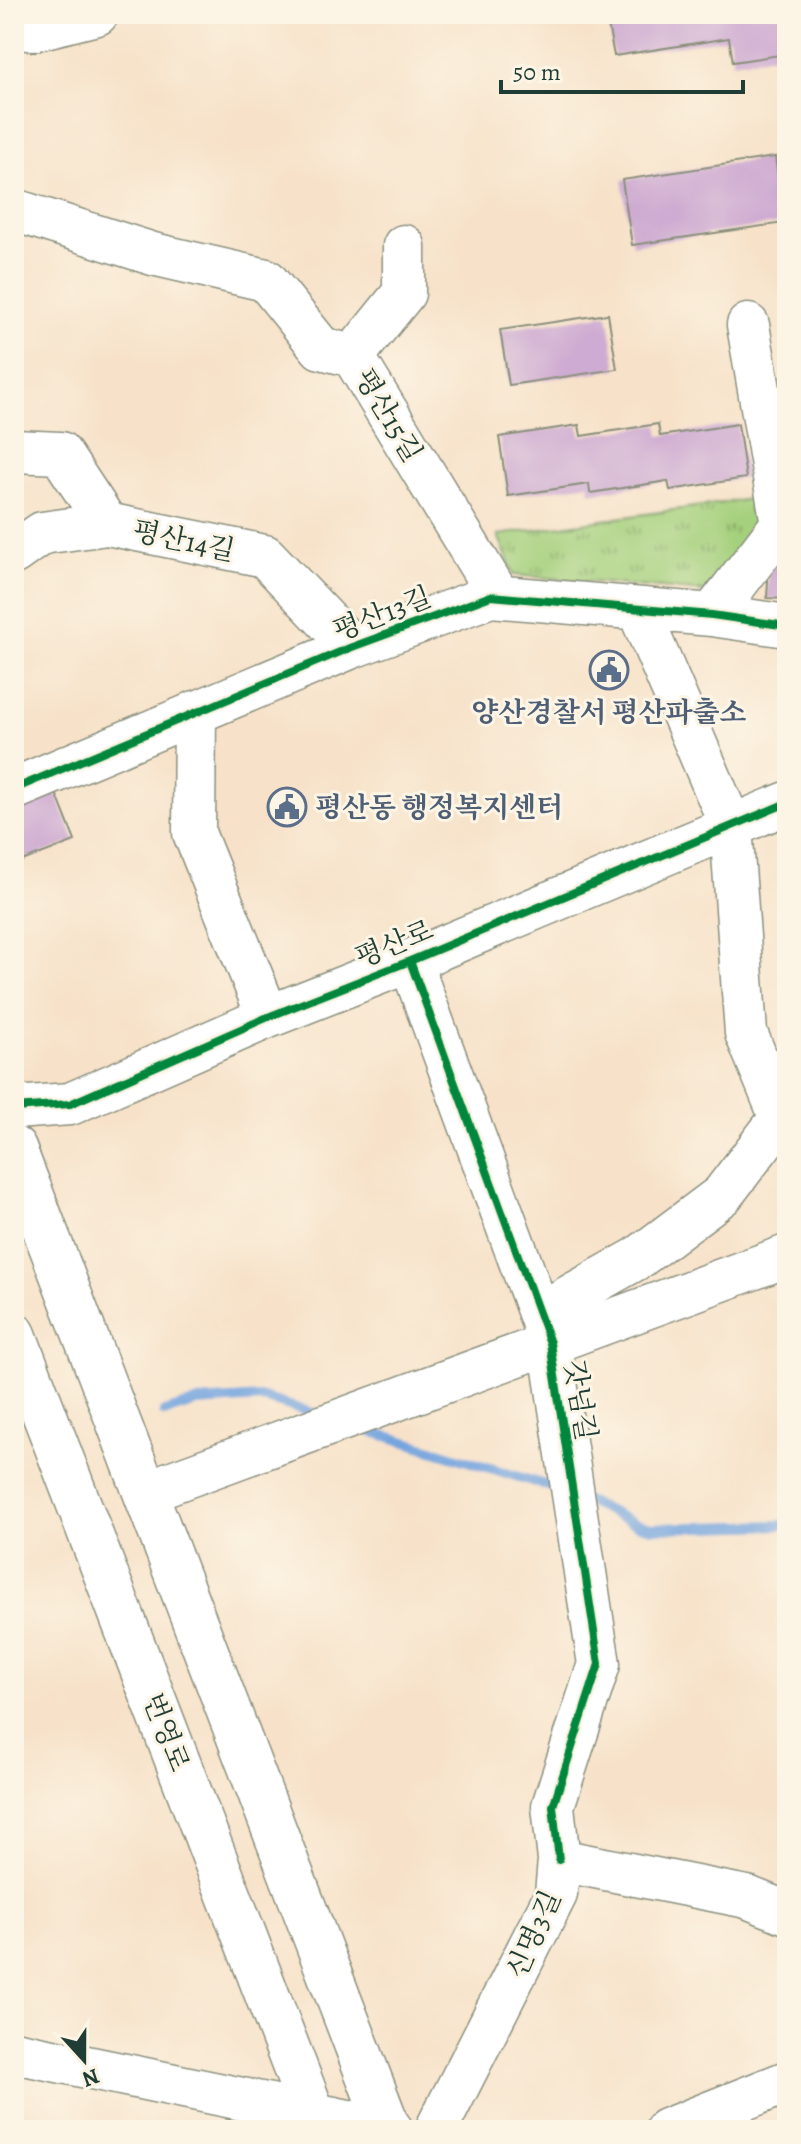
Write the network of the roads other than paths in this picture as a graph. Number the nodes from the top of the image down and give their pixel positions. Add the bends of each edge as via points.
1 (97, 14) edge
2 (14, 26) edge
3 (14, 210) edge
4 (404, 246) dead end
5 (748, 325) dead end
6 (353, 356) junction
7 (14, 451) edge
8 (107, 524) junction
9 (14, 553) edge
10 (498, 595) junction
11 (638, 609) junction
12 (712, 615) junction
13 (787, 626) edge
14 (352, 647) junction
15 (195, 712) junction
16 (14, 789) edge
17 (787, 803) edge
18 (731, 826) junction
19 (410, 961) junction
20 (268, 1017) junction
21 (14, 1108) edge
22 (14, 1149) edge
23 (787, 1256) edge
24 (545, 1328) junction
25 (14, 1335) edge
26 (145, 1492) junction
27 (559, 1860) junction
28 (787, 1913) edge
29 (14, 2052) edge
30 (787, 2082) edge
31 (315, 2121) edge
32 (390, 2130) edge
33 (436, 2130) edge
34 (666, 2130) edge

1 - 2 street via 33,30
3 - 6 street, 평산15길 via 153,254 266,280 321,348
4 - 6 street via 404,293
5 - 12 street via 782,524
6 - 10 street, 평산15길
7 - 8 street, 평산14길 via 60,453
8 - 9 street via 42,533
8 - 14 street, 평산14길 via 265,556
10 - 11 street, 평산13길
10 - 14 street, 평산13길
11 - 12 street, 평산13길
11 - 18 street
12 - 13 street, 평산13길
14 - 15 street, 평산13길
15 - 16 street, 평산13길
15 - 20 street via 194,833
17 - 18 street, 평산로
18 - 19 street, 평산로
18 - 24 street via 746,1033 781,1118 722,1195
19 - 20 street, 평산로
19 - 24 street, 갓넘길
20 - 21 street, 평산로 via 70,1104
22 - 26 main road
23 - 24 street
24 - 26 street via 377,1405
24 - 27 street, 갓넘길 via 599,1664 553,1806
25 - 31 main road, 번영로
26 - 32 main road
27 - 28 street, 신명3길 via 747,1897
27 - 33 street, 신명3길 via 556,1894
29 - 31 street
30 - 34 street
31 - 32 street

